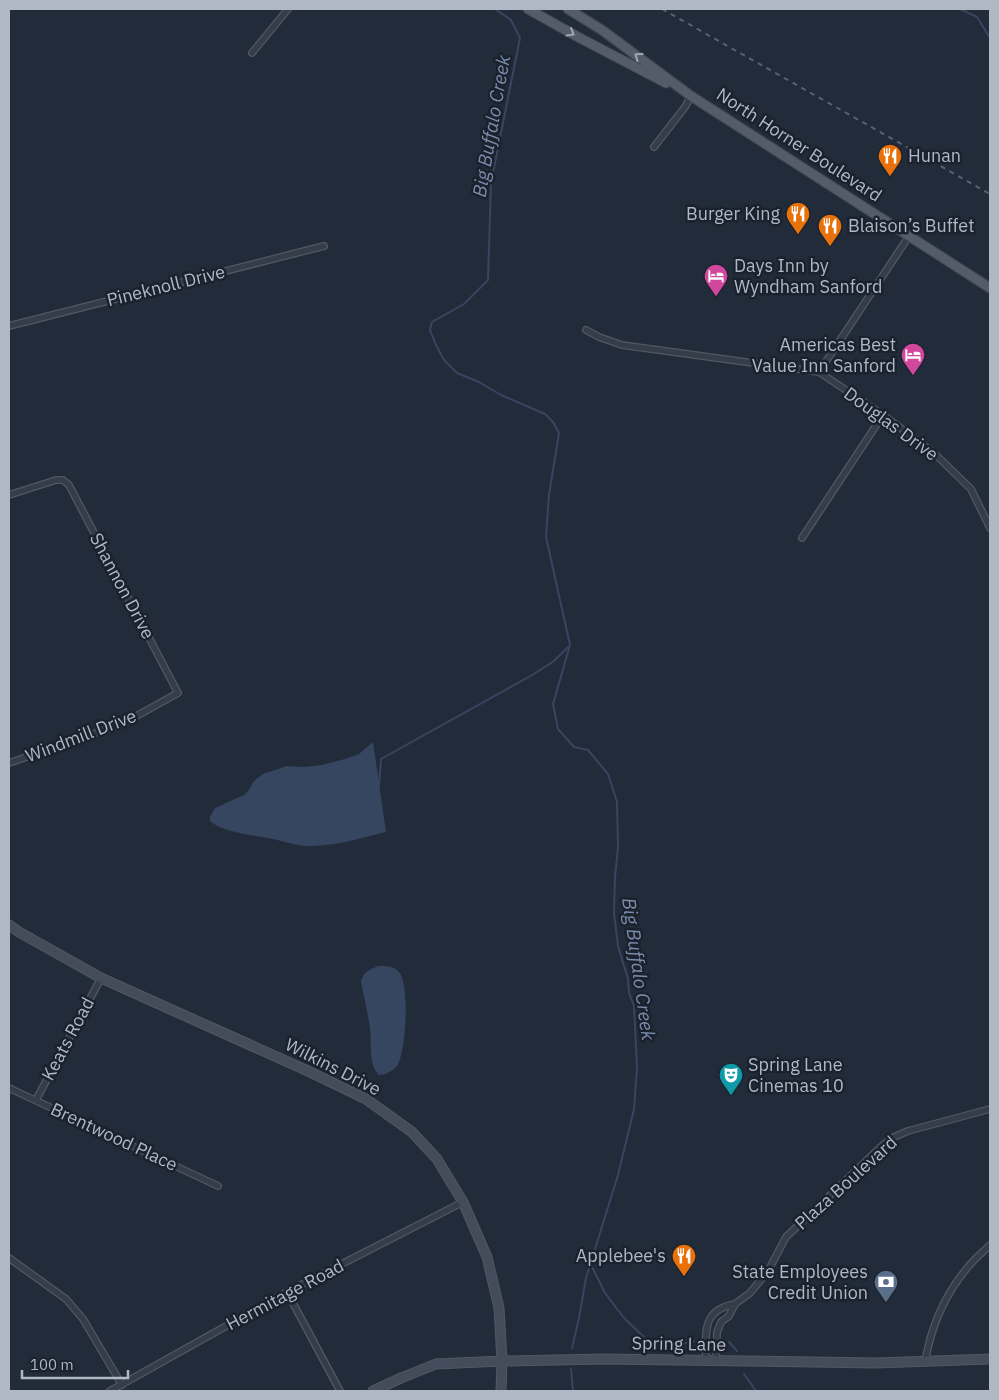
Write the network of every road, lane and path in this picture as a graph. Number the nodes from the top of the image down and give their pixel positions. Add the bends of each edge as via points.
1 (288, 9) edge
2 (528, 9) edge
3 (568, 9) edge
4 (252, 53) dead end
5 (691, 96) junction
6 (654, 146) dead end
7 (909, 236) junction
8 (324, 246) dead end
9 (990, 288) edge
10 (9, 326) edge
11 (586, 330) dead end
12 (819, 372) junction
13 (883, 415) junction
14 (9, 495) edge
15 (990, 528) edge
16 (802, 538) dead end
17 (178, 693) joint
18 (9, 763) edge
19 (9, 925) edge
20 (101, 978) junction
21 (9, 1088) edge
22 (36, 1100) junction
23 (990, 1109) edge
24 (218, 1186) dead end
25 (463, 1202) junction
26 (990, 1245) edge
27 (9, 1258) edge
28 (287, 1292) junction
29 (735, 1304) junction
30 (990, 1359) edge
31 (706, 1360) junction
32 (716, 1360) junction
33 (502, 1361) junction
34 (925, 1362) junction
35 (122, 1385) junction
36 (110, 1391) edge
37 (340, 1391) edge
38 (373, 1391) edge
39 (501, 1391) edge

1 - 4 street
2 -> 5 main road, North Horner Boulevard
5 -> 3 main road, North Horner Boulevard
5 - 6 street
5 - 7 main road, North Horner Boulevard
7 - 9 main road, North Horner Boulevard
7 - 12 street
8 - 10 street, Pineknoll Drive
11 - 12 street, Douglas Drive via 622,345
12 - 13 street, Douglas Drive
13 - 15 street, Douglas Drive via 934,453 971,489
13 - 16 street
14 - 17 street, Shannon Drive via 56,480 63,480 69,485
17 - 18 street, Windmill Drive via 122,724
19 - 20 street, Wilkins Drive
20 - 22 street, Keats Road
20 - 25 street, Wilkins Drive via 366,1099 416,1136 437,1159
21 - 22 street, Brentwood Place
22 - 24 street, Brentwood Place
23 - 29 street, Plaza Boulevard via 908,1131 882,1145 786,1237 768,1270 750,1293
25 - 28 street, Hermitage Road
25 - 33 street, Wilkins Drive via 488,1257 499,1308
26 - 34 street via 968,1266 949,1292 932,1332
27 - 35 street via 66,1298 83,1319
28 - 35 street, Hermitage Road
28 - 37 street
29 - 31 street, Plaza Boulevard via 724,1306 710,1319 706,1330
29 - 32 street, Plaza Boulevard via 717,1332
30 - 34 street, Spring Lane
31 - 32 street, Spring Lane
31 - 33 street, Spring Lane
32 - 34 street, Spring Lane
33 - 38 street, Spring Lane via 436,1364
33 - 39 street, Wilkins Drive
35 - 36 street, Hermitage Road

